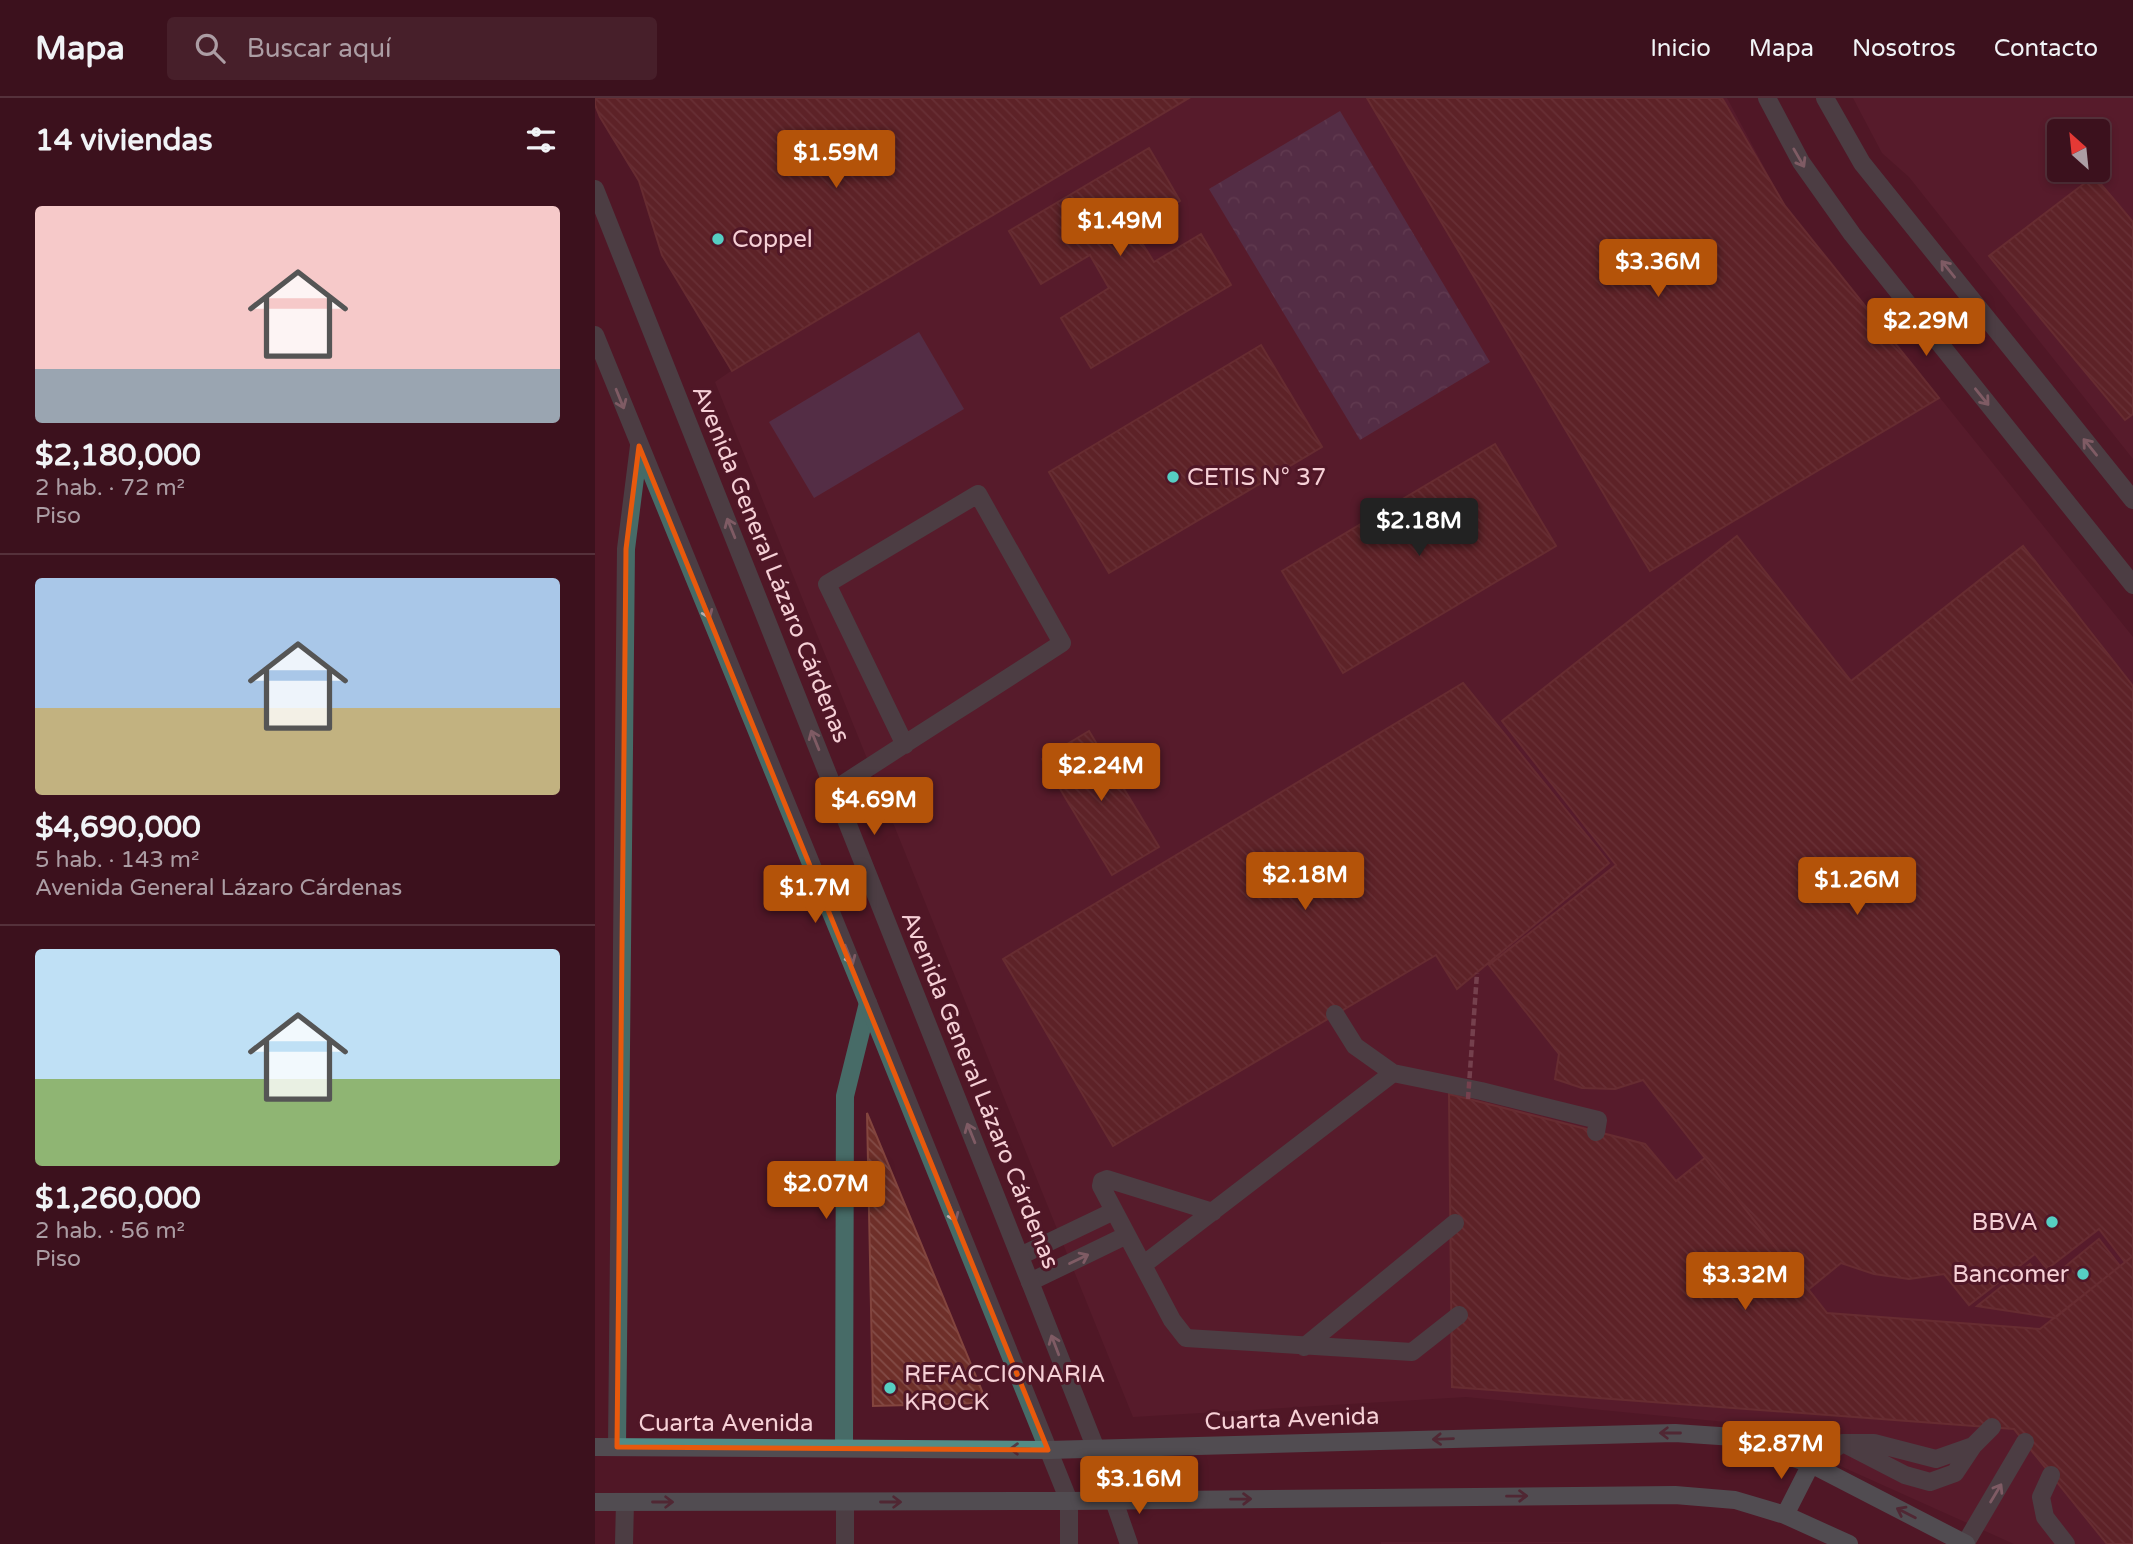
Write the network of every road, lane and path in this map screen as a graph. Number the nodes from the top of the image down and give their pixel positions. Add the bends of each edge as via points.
1 (1767, 98) edge
2 (1825, 98) edge
3 (595, 189) edge
4 (600, 214) edge
5 (595, 335) edge
6 (639, 446) junction
7 (2133, 500) edge
8 (2133, 585) edge
9 (905, 745) junction
10 (834, 790) junction
11 (1476, 973) dead end
12 (869, 1003) junction
13 (1335, 1014) dead end
14 (1393, 1073) junction
15 (1468, 1099) dead end
16 (1596, 1132) dead end
17 (1114, 1211) junction
18 (1213, 1212) junction
19 (1455, 1223) dead end
20 (1127, 1235) junction
21 (1020, 1256) junction
22 (1143, 1265) junction
23 (1030, 1282) junction
24 (1459, 1315) dead end
25 (1304, 1347) junction
26 (1992, 1427) dead end
27 (2025, 1442) dead end
28 (595, 1447) edge
29 (617, 1447) junction
30 (844, 1448) junction
31 (1095, 1449) junction
32 (1048, 1450) junction
33 (1811, 1464) junction
34 (2051, 1475) dead end
35 (1069, 1501) junction
36 (1113, 1501) junction
37 (845, 1502) junction
38 (595, 1503) edge
39 (625, 1503) junction
40 (1786, 1515) junction
41 (624, 1544) edge
42 (845, 1544) edge
43 (1069, 1544) edge
44 (1129, 1544) edge
45 (1849, 1544) edge
46 (1966, 1544) edge
47 (2066, 1544) edge

1 -> 8 street via 1801,162 1852,234
7 -> 2 street via 1862,163
3 - 4 street, Avenida General Lázaro Cárdenas
10 -> 4 street, Avenida General Lázaro Cárdenas
5 -> 6 street
6 -> 12 street
6 - 29 street via 626,549
9 - 9 street via 1062,643 978,494 827,584
9 - 10 street
21 -> 10 street, Avenida General Lázaro Cárdenas
11 - 15 path, bridge
12 - 30 street via 845,1096
12 -> 32 street
13 - 14 street via 1355,1046
14 - 16 street via 1598,1120
14 - 18 street
17 - 18 street via 1101,1186 1107,1179
17 - 20 street
17 - 21 street
18 - 22 street
19 - 25 street
20 - 22 street
23 -> 20 street
21 - 23 street, Avenida General Lázaro Cárdenas
22 - 25 street via 1186,1338
31 -> 23 street, Avenida General Lázaro Cárdenas
24 - 25 street via 1412,1352
26 - 33 street via 1973,1446 1935,1459 1874,1443 1843,1443
46 -> 27 street
28 - 29 main road, Cuarta Avenida
29 - 30 main road, Cuarta Avenida
32 -> 30 main road, Cuarta Avenida
31 - 32 main road, Cuarta Avenida
33 -> 31 main road, Cuarta Avenida via 1734,1437 1675,1433
31 - 36 street, Avenida General Lázaro Cárdenas
32 - 35 street
33 - 40 main road
46 -> 33 main road, Cuarta Avenida
34 - 47 street via 2041,1497 2045,1517
35 - 36 main road
37 -> 35 main road
35 - 43 street
36 -> 40 main road via 1675,1495 1735,1500
36 - 44 street, Avenida General Lázaro Cárdenas
39 -> 37 main road
37 - 42 street
38 - 39 main road
39 - 41 street
40 - 45 main road

